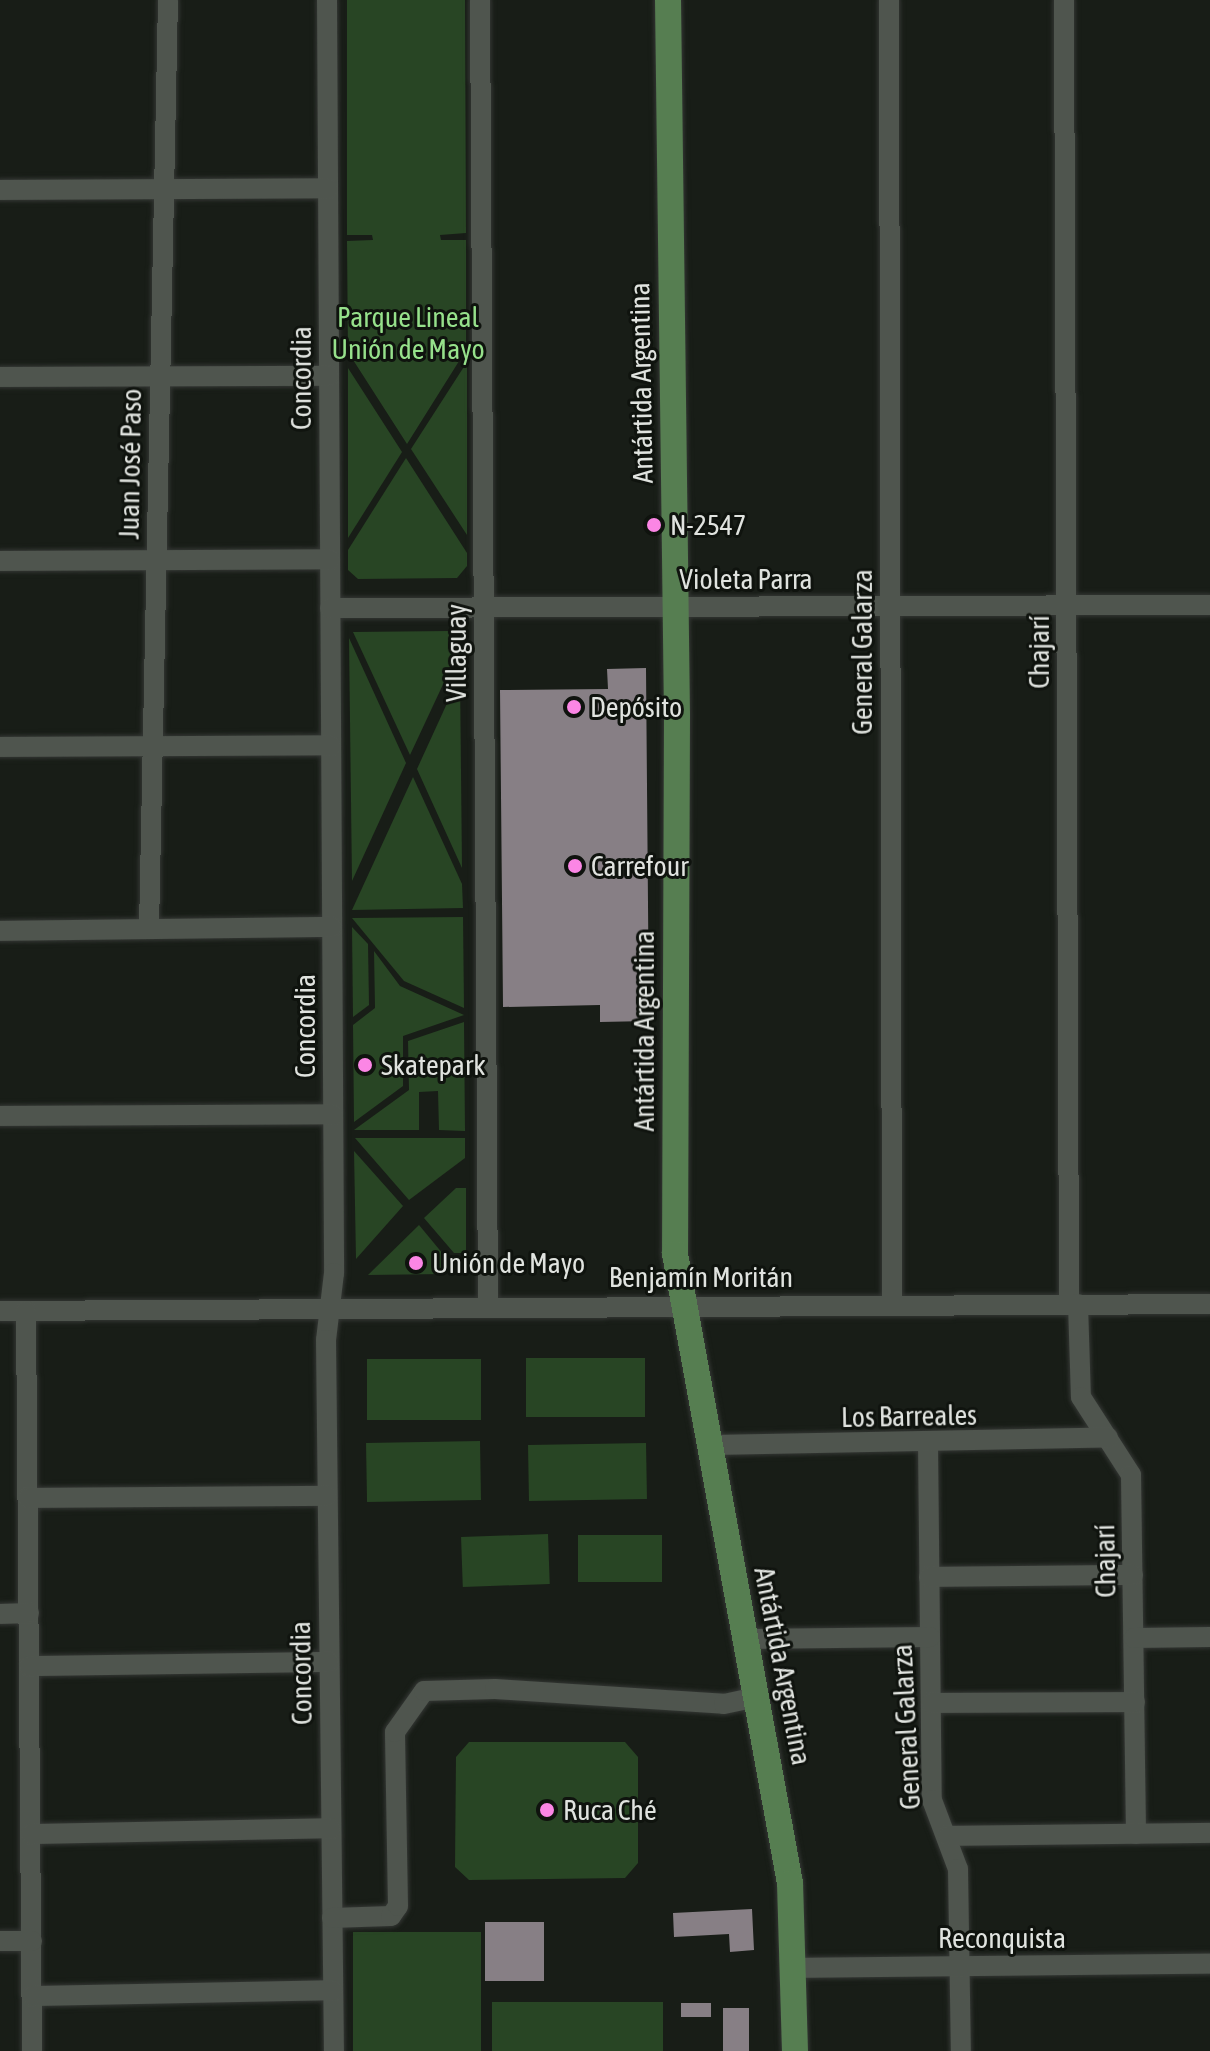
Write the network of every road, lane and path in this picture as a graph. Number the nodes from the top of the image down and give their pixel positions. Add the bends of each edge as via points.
1 (168, 0) edge
2 (327, 0) edge
3 (480, 0) edge
4 (668, 0) edge
5 (889, 0) edge
6 (1064, 0) edge
7 (328, 188) junction
8 (164, 189) junction
9 (0, 190) edge
10 (160, 376) junction
11 (329, 376) junction
12 (0, 377) edge
13 (330, 559) junction
14 (156, 560) junction
15 (0, 561) edge
16 (1210, 605) edge
17 (890, 606) junction
18 (1067, 606) junction
19 (677, 607) junction
20 (330, 608) junction
21 (484, 608) junction
22 (331, 745) junction
23 (152, 746) junction
24 (0, 747) edge
25 (332, 927) junction
26 (149, 929) junction
27 (0, 931) edge
28 (333, 1114) junction
29 (0, 1116) edge
30 (683, 1304) junction
31 (892, 1304) junction
32 (1074, 1304) junction
33 (1210, 1304) edge
34 (488, 1306) junction
35 (330, 1308) junction
36 (0, 1311) edge
37 (26, 1311) junction
38 (1108, 1437) junction
39 (928, 1443) junction
40 (709, 1445) junction
41 (327, 1496) junction
42 (28, 1498) junction
43 (1133, 1575) junction
44 (929, 1577) junction
45 (29, 1613) junction
46 (0, 1614) edge
47 (930, 1637) junction
48 (1210, 1637) edge
49 (1134, 1638) junction
50 (745, 1639) junction
51 (329, 1662) junction
52 (29, 1666) junction
53 (756, 1697) junction
54 (1135, 1702) junction
55 (931, 1703) junction
56 (331, 1828) junction
57 (1210, 1833) edge
58 (31, 1834) junction
59 (1136, 1834) junction
60 (948, 1836) junction
61 (332, 1918) junction
62 (0, 1941) edge
63 (32, 1941) junction
64 (1210, 1964) edge
65 (960, 1966) junction
66 (794, 1968) junction
67 (333, 1990) junction
68 (32, 1996) junction
69 (32, 2051) edge
70 (334, 2051) edge
71 (795, 2051) edge
72 (961, 2051) edge

1 - 8 street, Juan José Paso
2 - 7 street, Concordia
3 - 21 street, Villaguay
4 - 19 main road, Antártida Argentina
5 - 17 street, General Galarza
6 - 18 street, Chajarí
7 - 8 street
7 - 11 street, Concordia
8 - 9 street
8 - 10 street, Juan José Paso
10 - 11 street
10 - 12 street
10 - 14 street, Juan José Paso
11 - 13 street, Concordia
13 - 14 street
13 - 20 street, Concordia
14 - 15 street
14 - 23 street, Juan José Paso
16 - 18 street, Violeta Parra
17 - 18 street, Violeta Parra
17 - 19 street, Violeta Parra
17 - 31 street, General Galarza
18 - 32 street, Chajarí
19 - 21 street, Violeta Parra
19 - 30 main road, Antártida Argentina via 675,1234
20 - 21 street, Violeta Parra
20 - 22 street, Concordia
21 - 34 street, Villaguay
22 - 23 street
22 - 25 street, Concordia
23 - 24 street
23 - 26 street, Juan José Paso
25 - 26 street
25 - 28 street, Concordia
26 - 27 street
28 - 29 street
28 - 35 street, Concordia
30 - 31 street, Benjamín Moritán
30 - 34 street, Benjamín Moritán
30 - 40 main road, Antártida Argentina
31 - 32 street, Benjamín Moritán
32 - 33 street, Benjamín Moritán
32 - 38 street, Chajarí via 1081,1397
34 - 35 street, Benjamín Moritán
35 - 37 street, Benjamín Moritán
35 - 41 street, Concordia
36 - 37 street, Benjamín Moritán
37 - 42 street
38 - 39 street, Los Barreales
38 - 43 street, Chajarí via 1130,1467
39 - 40 street, Los Barreales
39 - 44 street, General Galarza
40 - 50 main road, Antártida Argentina
41 - 42 street
41 - 51 street, Concordia
42 - 45 street
43 - 44 street
43 - 49 street, Chajarí
44 - 47 street, General Galarza
45 - 46 street
45 - 52 street
47 - 50 street
47 - 55 street, General Galarza
48 - 49 street
49 - 54 street, Chajarí
50 - 53 main road, Antártida Argentina
51 - 52 street
51 - 56 street, Concordia
52 - 58 street
53 - 61 street via 724,1704 495,1689 424,1691 395,1732 398,1906 391,1916
53 - 66 main road, Antártida Argentina via 790,1883
54 - 55 street
54 - 59 street, Chajarí
55 - 60 street, General Galarza via 933,1808
56 - 58 street
56 - 61 street, Concordia
57 - 59 street
58 - 63 street
59 - 60 street
60 - 65 street, General Galarza via 958,1869
61 - 67 street, Concordia
62 - 63 street
63 - 68 street
64 - 65 street, Reconquista
65 - 66 street, Reconquista
65 - 72 street, General Galarza
66 - 71 main road, Antártida Argentina
67 - 68 street
67 - 70 street, Concordia
68 - 69 street

